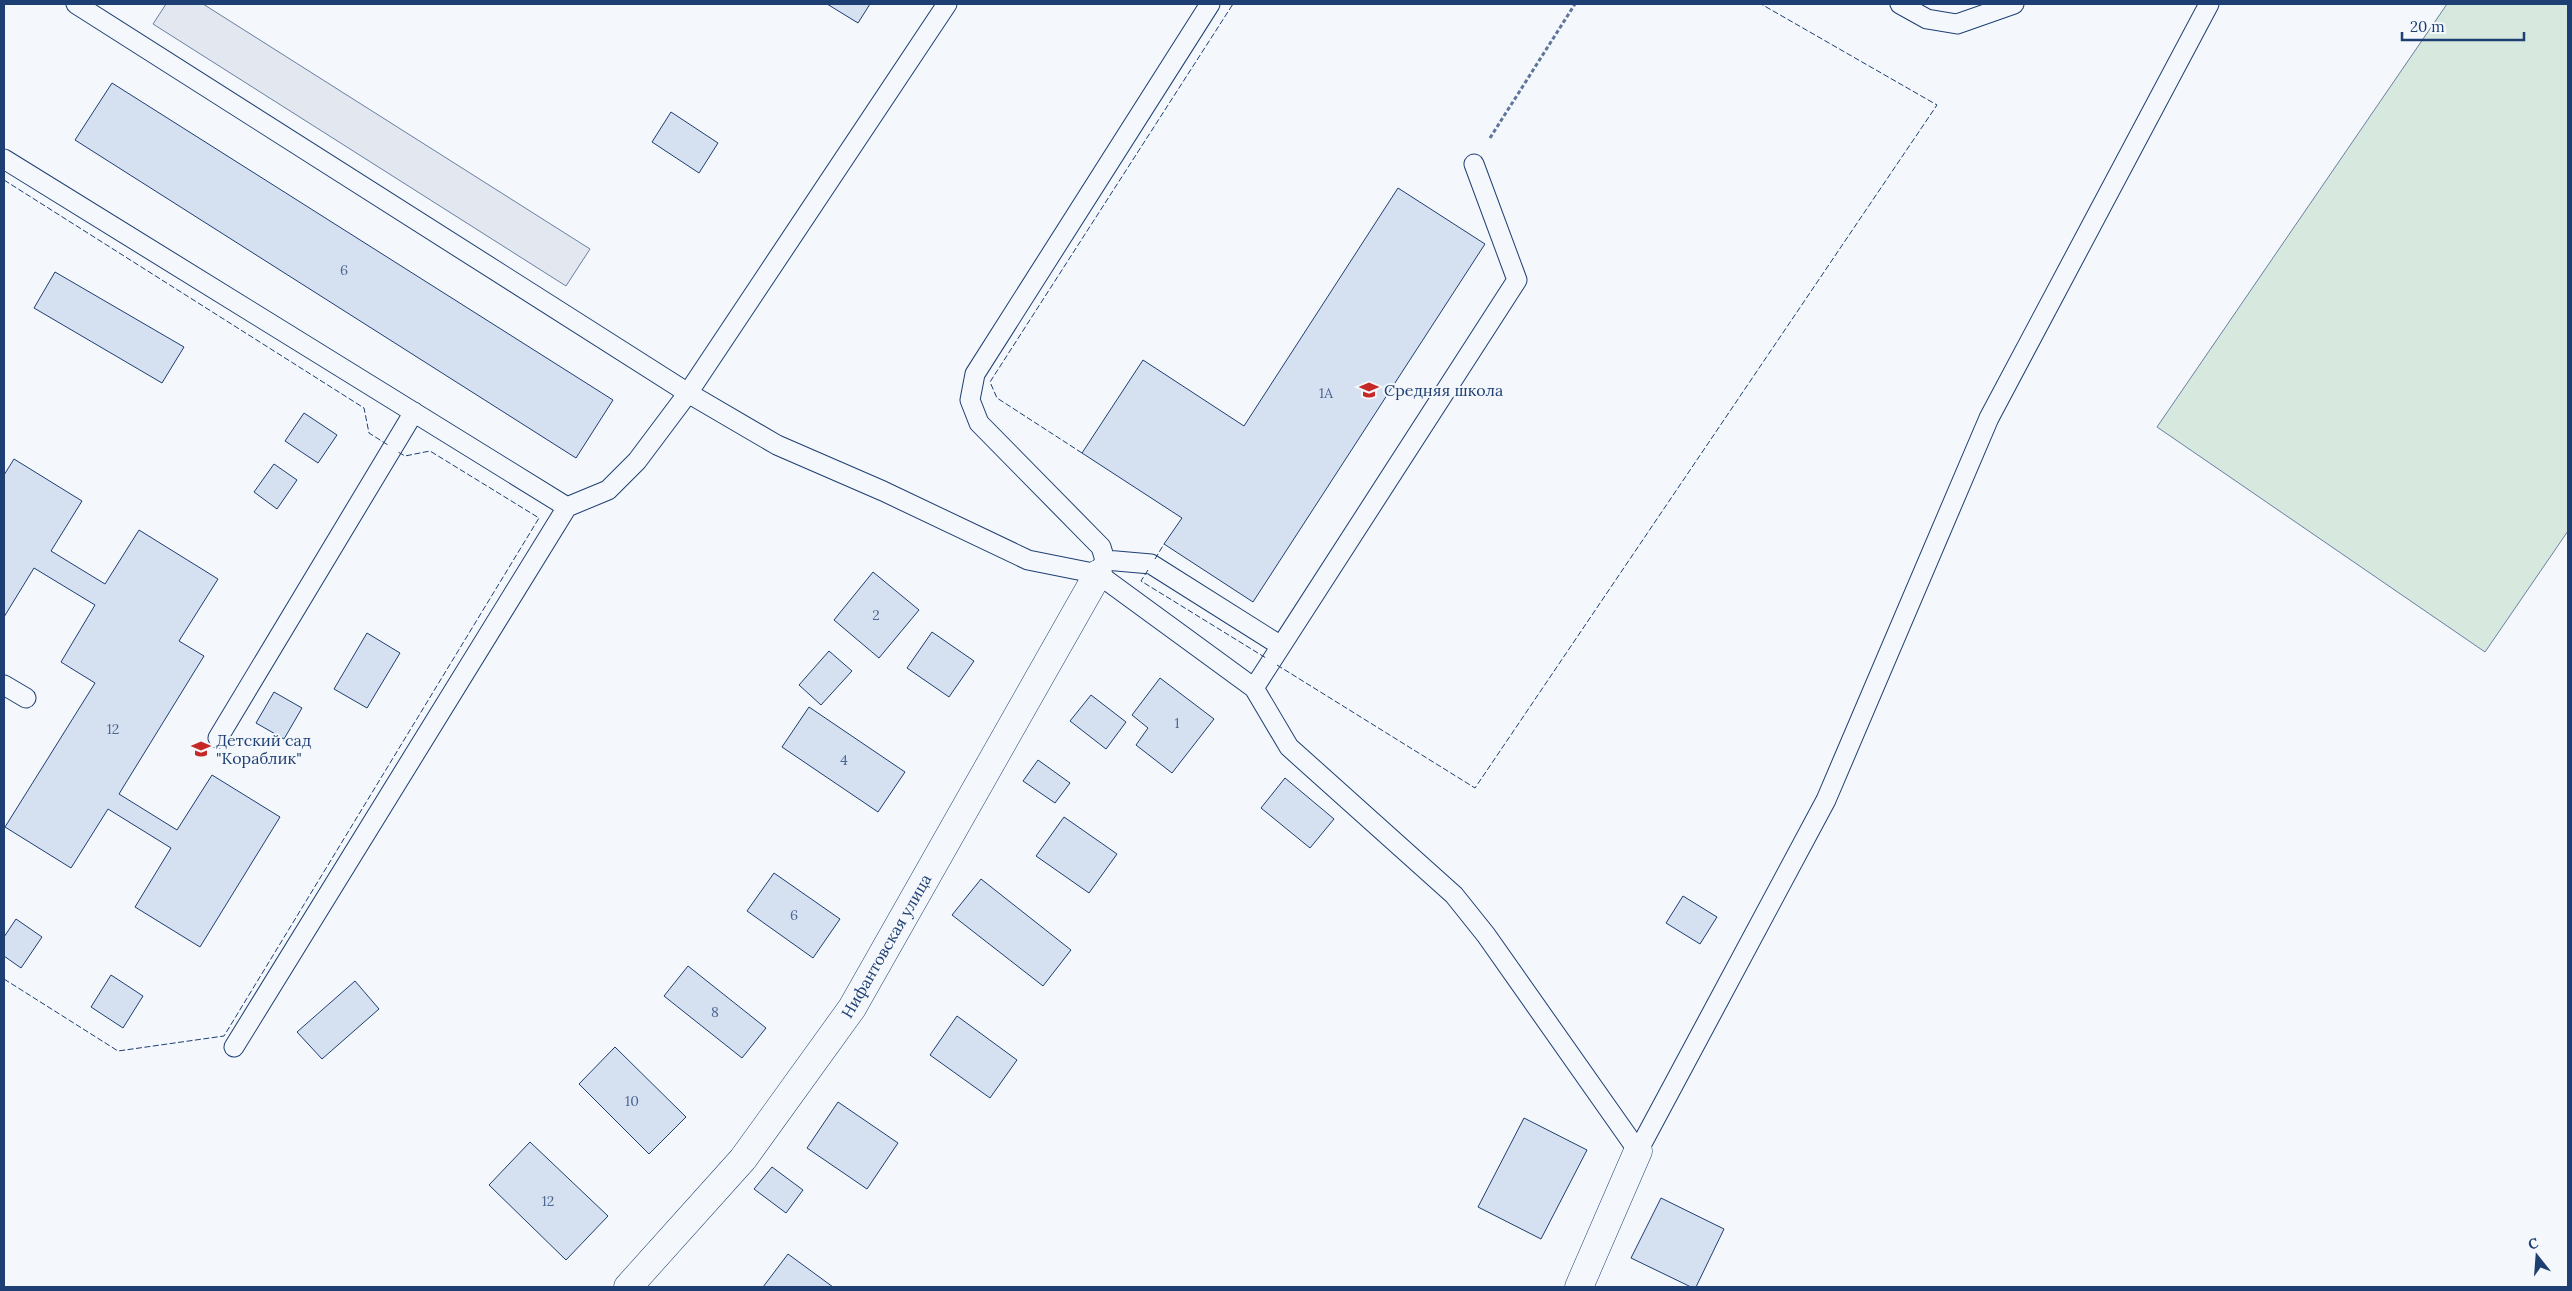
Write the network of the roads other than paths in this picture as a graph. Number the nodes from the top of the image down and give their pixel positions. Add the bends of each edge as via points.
1 (76, 4) edge
2 (947, 4) edge
3 (1210, 4) edge
4 (1900, 4) edge
5 (2014, 4) edge
6 (2208, 4) edge
7 (4, 159) edge
8 (1474, 164) road end
9 (688, 393) junction
10 (414, 412) junction
11 (567, 507) junction
12 (1102, 567) junction
13 (1281, 646) junction
14 (4, 684) edge
15 (1254, 688) junction
16 (26, 698) dead end
17 (218, 738) dead end
18 (234, 1047) dead end
19 (1638, 1152) junction
20 (628, 1287) edge
21 (1579, 1287) edge

1 - 9 lane
2 - 9 lane
3 - 12 lane via 975,374 970,400 979,422 1101,547
4 - 5 lane via 1927,19 1958,24
6 - 19 lane via 1989,418 1826,800
7 - 10 lane
8 - 13 lane via 1517,280
9 - 11 lane via 637,461 608,490
9 - 12 lane via 778,445 1028,560
10 - 11 lane
10 - 17 lane
11 - 18 lane
12 - 13 lane via 1151,564
12 - 15 lane
12 - 20 street, Нифантовская улица via 852,1008 743,1159
13 - 15 lane
14 - 16 lane
15 - 19 lane via 1289,747 1454,895 1486,935
19 - 21 street

